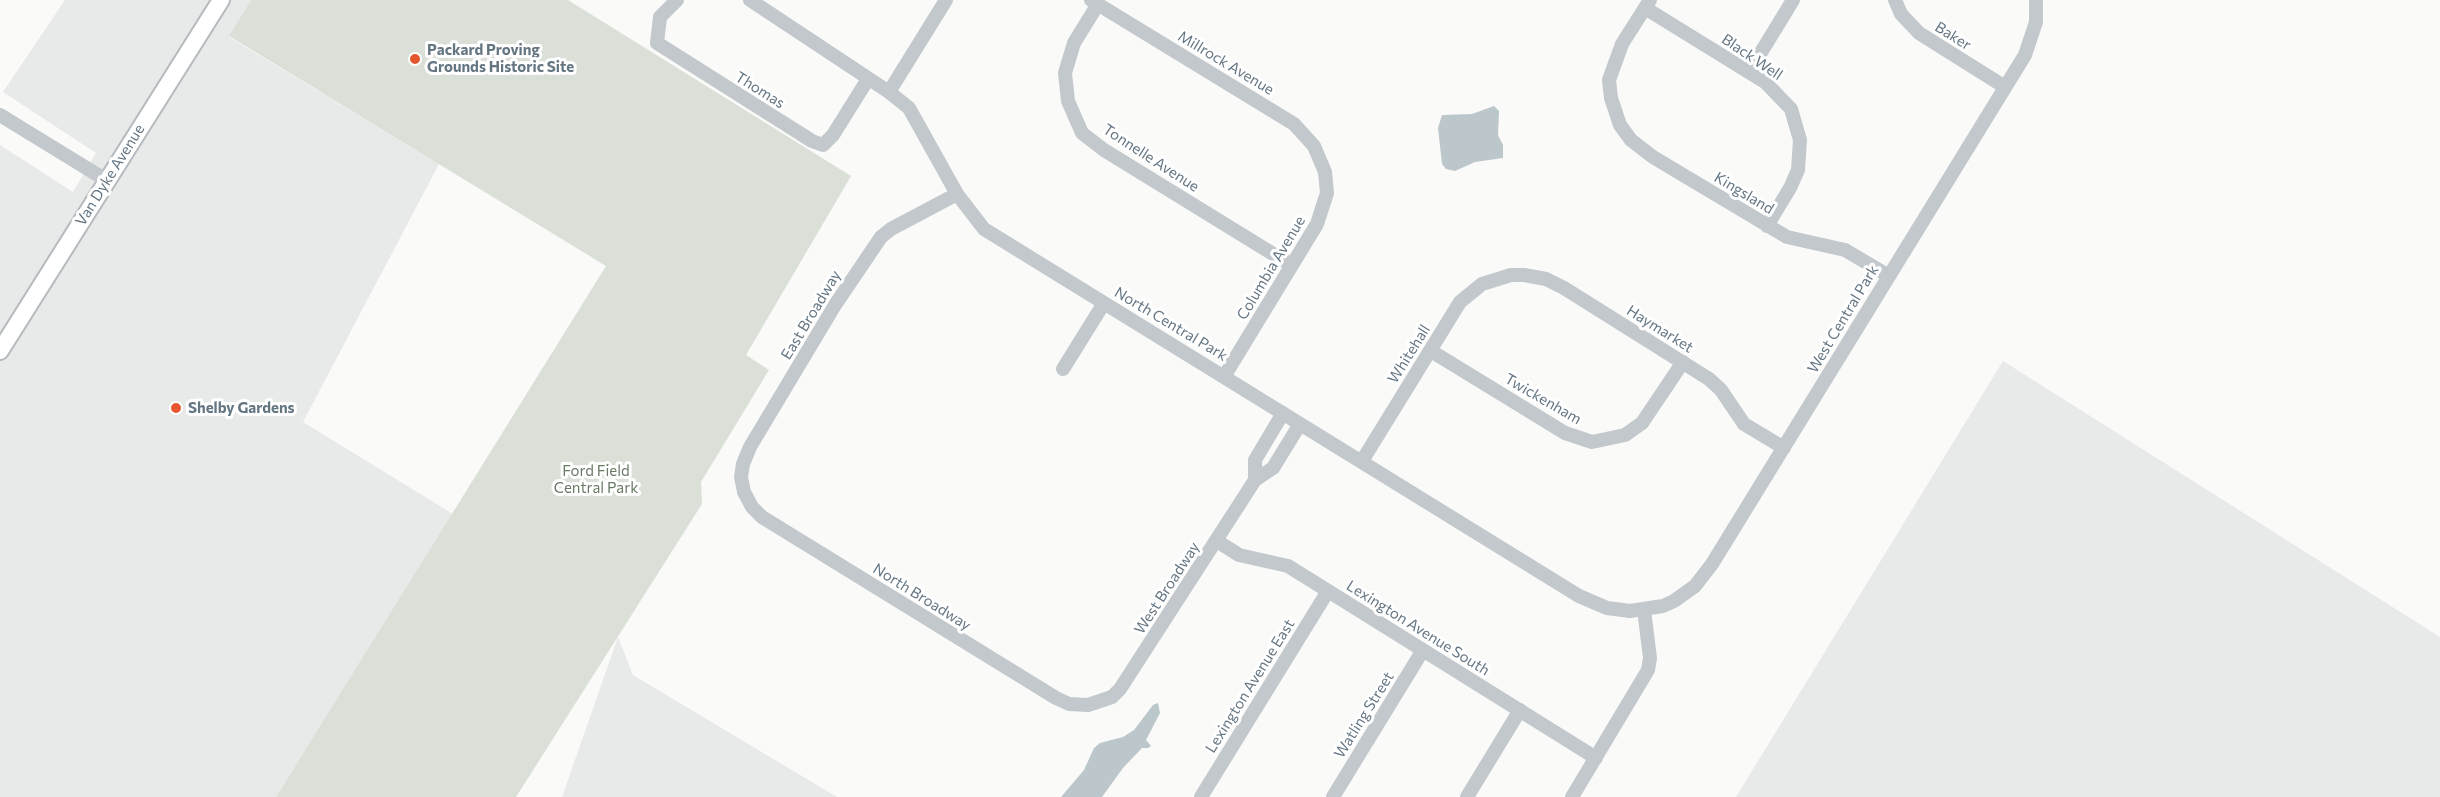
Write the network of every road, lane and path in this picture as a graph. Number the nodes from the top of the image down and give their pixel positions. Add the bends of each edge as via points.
1 (221, 0) edge
2 (676, 0) edge
3 (750, 0) edge
4 (946, 0) edge
5 (1793, 0) edge
6 (1895, 0) edge
7 (2036, 0) edge
8 (1094, 2) edge
9 (1647, 4) edge
10 (1749, 72) junction
11 (868, 79) junction
12 (2005, 87) junction
13 (889, 92) junction
14 (0, 115) edge
15 (1325, 172) joint
16 (106, 180) junction
17 (957, 194) junction
18 (1767, 226) junction
19 (1292, 265) junction
20 (1889, 276) junction
21 (1498, 278) joint
22 (1104, 303) junction
23 (0, 351) edge
24 (1431, 351) junction
25 (1683, 362) junction
26 (1063, 369) dead end
27 (1225, 375) junction
28 (1283, 413) junction
29 (1300, 424) junction
30 (1268, 437) junction
31 (1286, 448) junction
32 (1784, 448) junction
33 (1362, 461) junction
34 (1255, 480) junction
35 (744, 492) joint
36 (1216, 540) junction
37 (1328, 591) junction
38 (1637, 611) junction
39 (1423, 650) junction
40 (1097, 704) joint
41 (1520, 710) junction
42 (1596, 758) junction
43 (1201, 797) edge
44 (1333, 797) edge
45 (1467, 797) edge
46 (1572, 797) edge

1 - 16 main road, Van Dyke Avenue
2 - 11 street, Thomas via 660,17 657,43 812,141 823,144 833,135
3 - 11 street, North Central Park
4 - 13 street
5 - 10 street
6 - 12 street, Baker via 1901,14 1918,33
7 - 12 street, West Central Park via 2036,22 2030,42
8 - 15 street, Millrock Avenue via 1294,124 1314,146
8 - 19 street, Tonnelle Avenue via 1074,43 1065,73 1068,101 1082,133
9 - 10 street, Black Well
9 - 18 street, Kingsland via 1616,55 1609,80 1620,125 1631,140 1653,157
10 - 18 street, Black Well via 1774,90 1791,109 1800,140 1795,178
11 - 13 street, North Central Park
12 - 20 street, West Central Park
13 - 17 street, North Central Park via 909,108
14 - 16 street
15 - 19 street, Columbia Avenue via 1327,193 1322,215
16 - 23 main road, Van Dyke Avenue
17 - 22 street, North Central Park via 984,229
17 - 35 street, East Broadway via 891,229 875,244 747,453 741,470
18 - 20 street, Kingsland via 1797,240 1845,250
19 - 27 street, Columbia Avenue
20 - 32 street, West Central Park
21 - 24 street, Whitehall via 1482,284 1460,302
21 - 25 street, Haymarket via 1524,275 1546,279
22 - 26 street
22 - 27 street, North Central Park
24 - 25 street, Twickenham via 1565,433 1592,442 1625,435 1642,423
24 - 33 street, Whitehall
25 - 32 street, Haymarket via 1716,384 1744,424
27 - 28 street, North Central Park
28 - 29 street, North Central Park
28 - 30 street, West Broadway
29 - 31 street, West Broadway
29 - 33 street, North Central Park
30 - 31 street
30 - 34 street, West Broadway via 1254,460
31 - 34 street, West Broadway via 1273,468
32 - 38 street, West Central Park via 1695,586 1674,601
33 - 38 street, North Central Park via 1588,601 1607,608
34 - 36 street, West Broadway
35 - 40 street, North Broadway via 752,507 772,524 1056,698 1078,705
36 - 37 street, Lexington Avenue South via 1239,555 1288,566
36 - 40 street, West Broadway via 1120,689
37 - 39 street, Lexington Avenue South
37 - 43 street, Lexington Avenue East
38 - 42 street via 1650,658 1648,670
39 - 41 street, Lexington Avenue South
39 - 44 street, Watling Street
41 - 42 street, Lexington Avenue South
41 - 45 street
42 - 46 street

